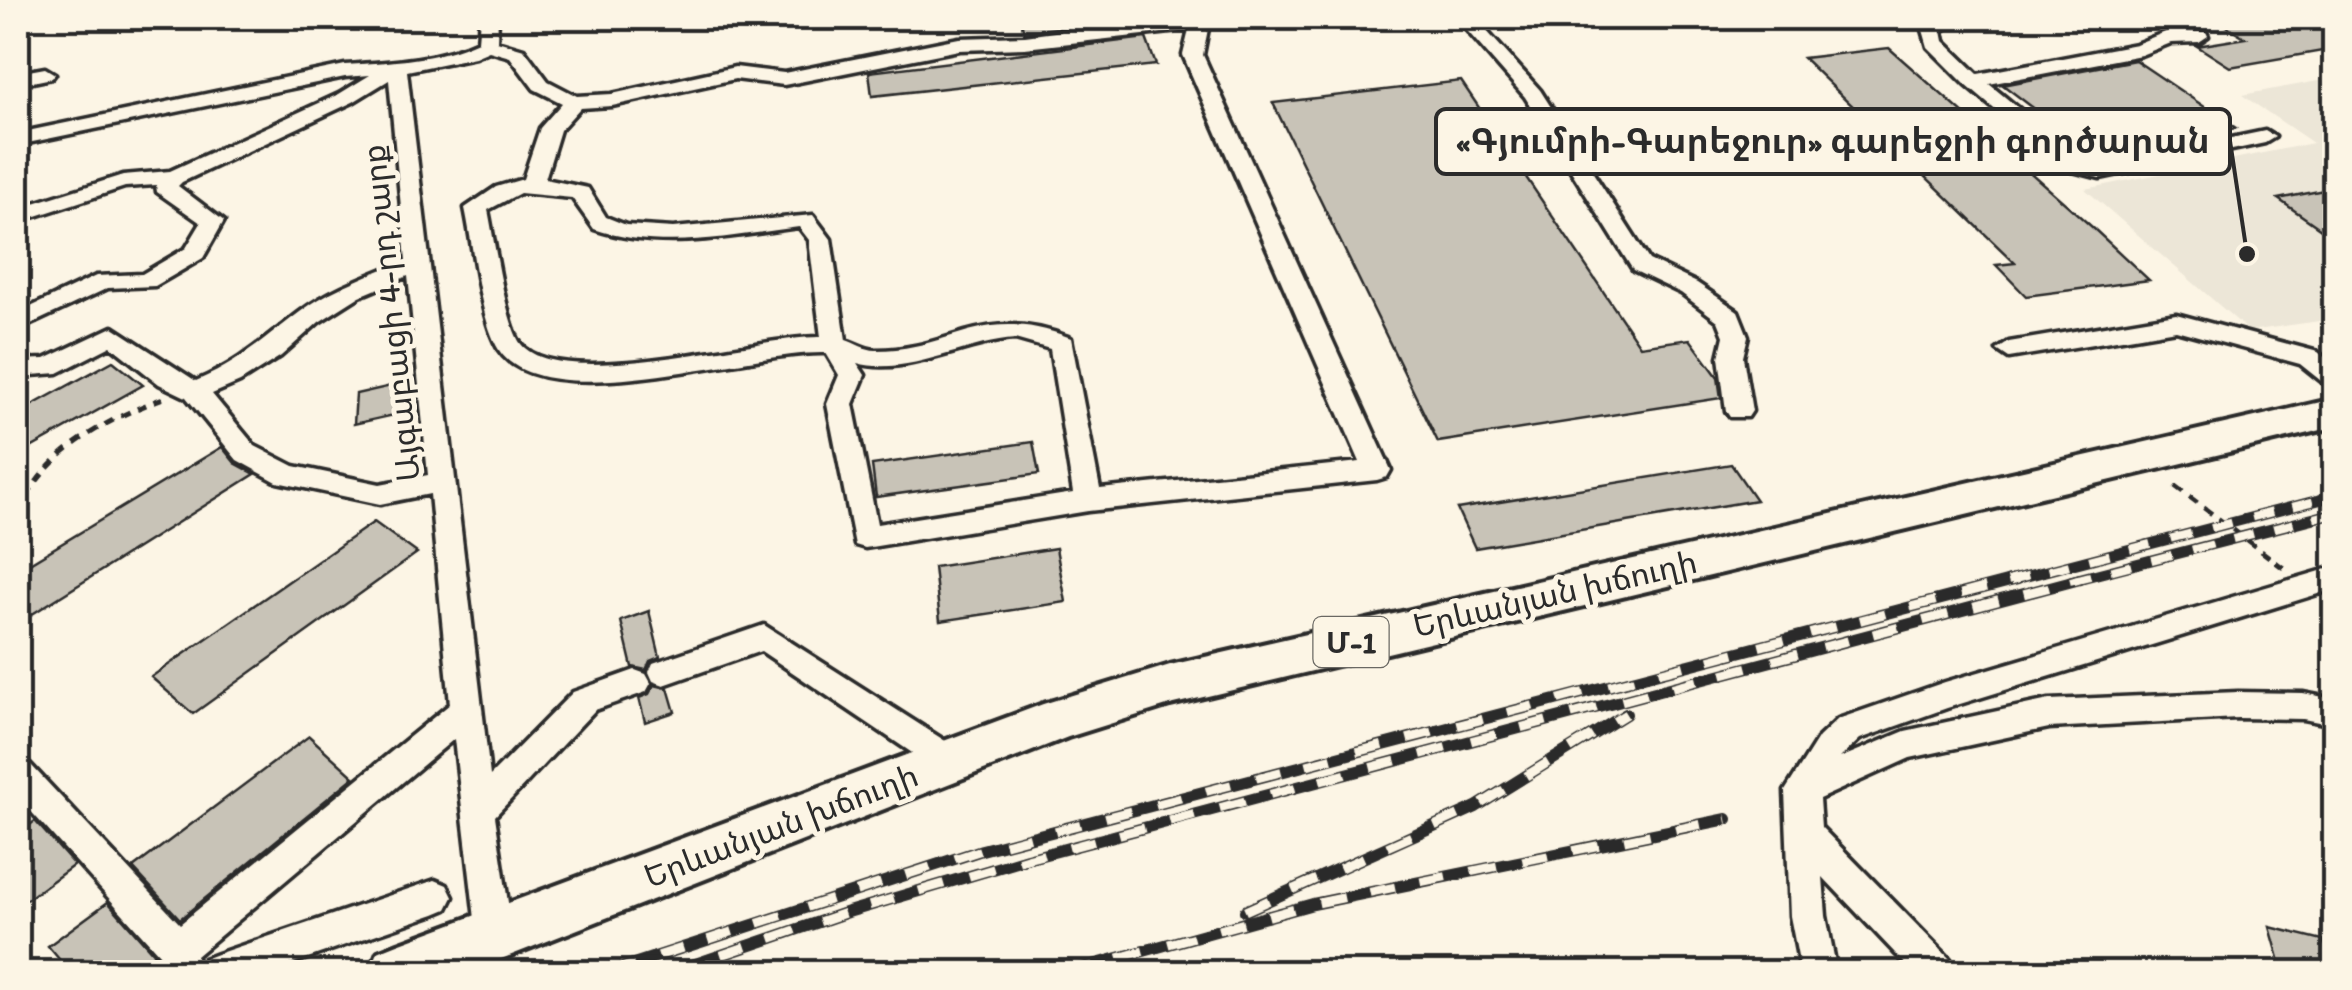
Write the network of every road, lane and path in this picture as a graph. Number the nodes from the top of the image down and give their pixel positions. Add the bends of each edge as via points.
1 (489, 18) edge
2 (1465, 18) edge
3 (1951, 18) edge
4 (1199, 21) edge
5 (2199, 36) dead end
6 (487, 44) junction
7 (397, 68) junction
8 (45, 74) dead end
9 (18, 78) edge
10 (1973, 81) junction
11 (574, 102) junction
12 (2265, 137) dead end
13 (18, 138) edge
14 (174, 177) junction
15 (532, 182) junction
16 (18, 215) edge
17 (419, 263) junction
18 (18, 322) edge
19 (834, 346) junction
20 (2009, 350) dead end
21 (18, 368) edge
22 (2334, 378) edge
23 (192, 389) junction
24 (1738, 411) dead end
25 (2334, 413) edge
26 (442, 482) junction
27 (2175, 486) dead end
28 (1088, 501) junction
29 (18, 512) edge
30 (2320, 581) edge
31 (468, 709) junction
32 (2334, 712) edge
33 (950, 761) junction
34 (18, 774) edge
35 (1802, 791) junction
36 (478, 811) junction
37 (1804, 834) junction
38 (435, 898) dead end
39 (496, 936) junction
40 (178, 960) edge
41 (217, 972) edge
42 (398, 972) edge
43 (1819, 972) edge
44 (1936, 972) edge

1 - 6 street
2 - 24 street via 1534,94 1641,265 1728,317 1736,336 1731,357
3 - 10 street via 1932,30 1935,42
4 - 11 street via 958,44 784,79 736,73
4 - 28 street via 1193,56 1377,470
5 - 10 street via 2168,37 2142,49
6 - 7 street
6 - 11 street via 518,53 540,86
7 - 13 street via 346,71
7 - 14 street
7 - 17 street, Այգաբացի 4-րդ շարք
8 - 9 street
10 - 12 street via 2073,164 2100,172
11 - 15 street via 550,128
14 - 16 street via 136,178
14 - 18 street via 165,188 213,222 195,253 147,282 104,280
15 - 19 street via 580,193 598,222 622,231 669,234 805,220 820,239
15 - 19 street via 508,186 476,208 509,348 534,366 563,373 642,370 766,348
17 - 23 street via 352,291 231,376
17 - 26 street, Այգաբացի 4-րդ շարք
19 - 28 street via 875,359 1009,328 1040,332 1062,344
19 - 28 street via 852,375 840,404 865,537
20 - 22 street via 2176,322 2309,358
21 - 23 street via 49,367 112,336
23 - 26 street via 246,453 287,475 380,494
23 - 29 path via 144,405 53,459 24,492
25 - 33 highway, Երևանյան խճուղի / Մ-1 via 1170,685
26 - 31 street, Այգաբացի 4-րդ շարք
27 - 30 path
30 - 35 street via 1849,729
31 - 36 street, Այգաբացի 4-րդ շարք
31 - 40 street
32 - 35 street via 2238,705 2049,714 1905,746
33 - 36 street via 764,637 584,701
33 - 39 highway, Երևանյան խճուղի / Մ-1
34 - 40 street
35 - 37 street
36 - 39 street, Այգաբացի 4-րդ շարք
37 - 43 street
37 - 44 street
38 - 41 street
39 - 42 highway, Երևանյան խճուղի / Մ-1

